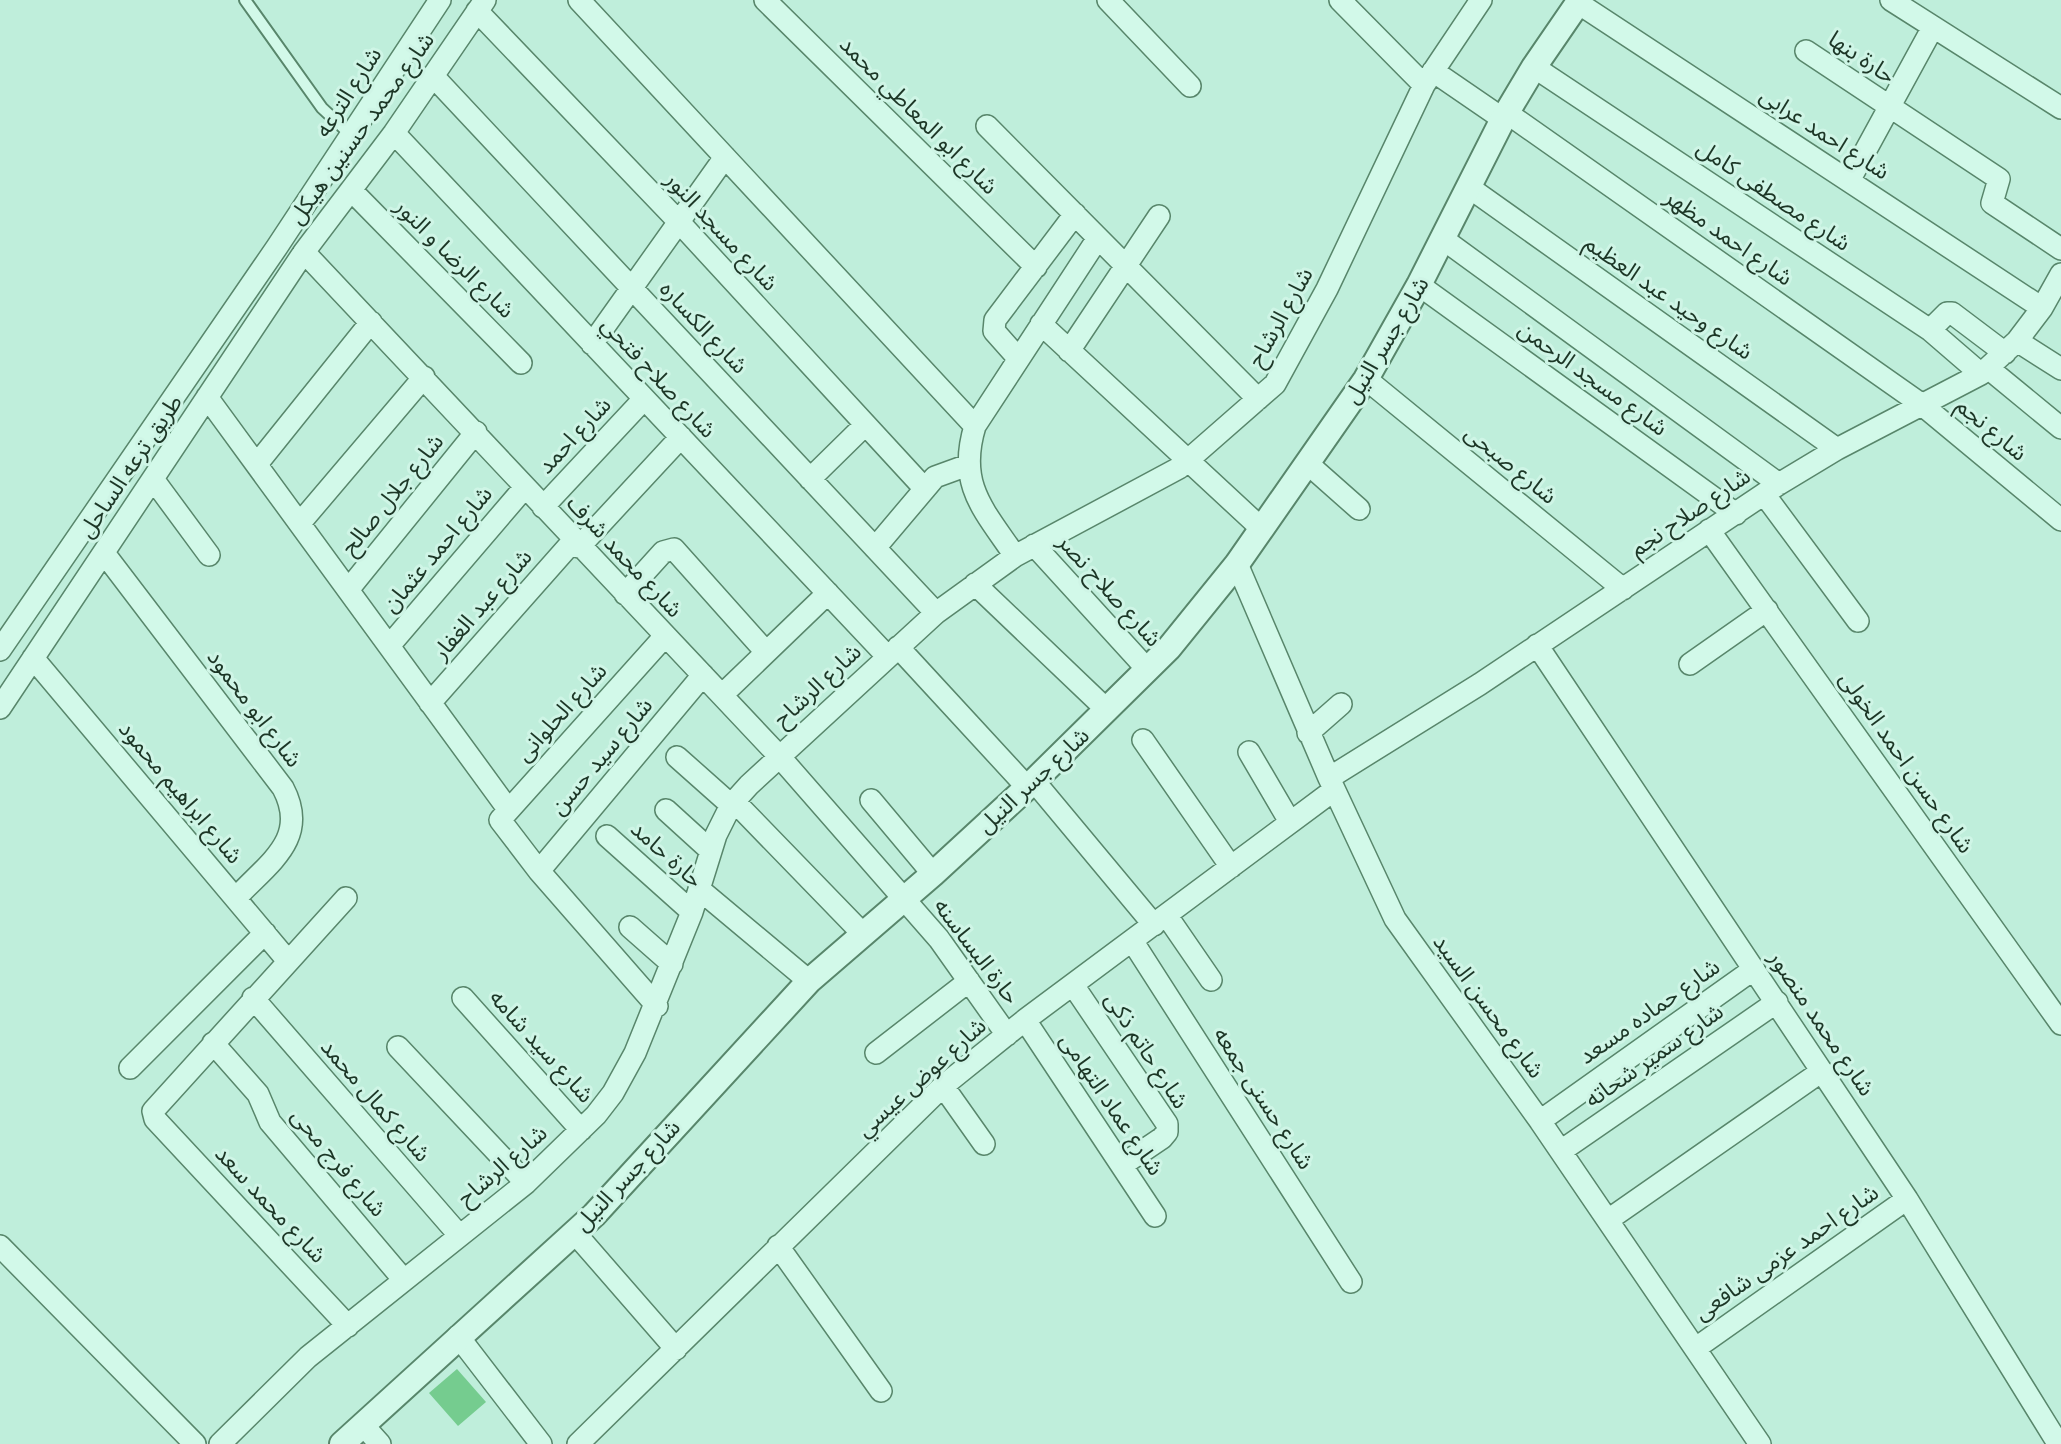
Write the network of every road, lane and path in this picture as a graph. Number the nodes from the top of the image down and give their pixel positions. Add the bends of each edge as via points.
1 (244, 0) edge
2 (440, 0) edge
3 (579, 0) edge
4 (765, 0) edge
5 (1108, 0) edge
6 (1340, 0) edge
7 (1891, 0) edge
8 (1579, 1) edge
9 (1472, 4) edge
10 (481, 6) edge
11 (1933, 27) junction
12 (1806, 51) dead end
13 (1534, 67) junction
14 (433, 76) junction
15 (1428, 78) junction
16 (1190, 86) dead end
17 (1889, 107) junction
18 (2061, 108) edge
19 (1505, 116) junction
20 (987, 126) dead end
21 (394, 133) junction
22 (351, 135) junction
23 (725, 156) junction
24 (1849, 181) junction
25 (1470, 188) junction
26 (351, 190) junction
27 (1075, 214) junction
28 (1159, 216) dead end
29 (679, 222) junction
30 (1098, 237) junction
31 (1443, 239) junction
32 (277, 247) joint
33 (2061, 248) edge
34 (304, 252) junction
35 (1125, 266) junction
36 (1036, 267) junction
37 (2061, 274) edge
38 (1419, 285) junction
39 (632, 289) junction
40 (2042, 308) junction
41 (371, 322) junction
42 (1041, 324) junction
43 (1930, 330) junction
44 (592, 344) junction
45 (2011, 347) junction
46 (1069, 351) junction
47 (1018, 358) junction
48 (521, 363) dead end
49 (2061, 369) edge
50 (1985, 371) junction
51 (424, 377) junction
52 (1366, 379) junction
53 (207, 397) junction
54 (644, 398) junction
55 (1258, 399) junction
56 (1921, 404) junction
57 (865, 425) junction
58 (975, 426) junction
59 (2061, 428) edge
60 (476, 432) junction
61 (681, 437) junction
62 (1837, 449) junction
63 (1187, 463) junction
64 (1307, 463) junction
65 (257, 464) junction
66 (968, 465) junction
67 (153, 479) junction
68 (810, 479) junction
69 (525, 487) junction
70 (925, 489) junction
71 (1772, 489) junction
72 (543, 507) junction
73 (1359, 509) dead end
74 (1736, 514) junction
75 (2061, 520) edge
76 (300, 523) junction
77 (1262, 530) junction
78 (1709, 530) junction
79 (577, 543) junction
80 (1034, 545) junction
81 (876, 548) junction
82 (103, 553) junction
83 (209, 555) dead end
84 (1015, 556) junction
85 (1237, 564) junction
86 (975, 584) junction
87 (1623, 589) junction
88 (348, 590) junction
89 (828, 593) junction
90 (625, 594) junction
91 (1767, 610) junction
92 (936, 613) junction
93 (1858, 621) dead end
94 (665, 636) junction
95 (1537, 645) junction
96 (390, 646) junction
97 (0, 650) edge
98 (892, 651) junction
99 (766, 652) junction
100 (33, 658) junction
101 (1690, 664) dead end
102 (1147, 669) junction
103 (703, 675) junction
104 (722, 695) junction
105 (430, 702) junction
106 (1341, 704) dead end
107 (0, 708) edge
108 (1107, 710) junction
109 (1308, 733) junction
110 (1143, 740) dead end
111 (1248, 751) dead end
112 (779, 756) junction
113 (677, 757) dead end
114 (1030, 784) junction
115 (1331, 784) junction
116 (871, 800) dead end
117 (732, 803) junction
118 (666, 810) dead end
119 (505, 817) junction
120 (1290, 822) junction
121 (607, 836) dead end
122 (710, 850) junction
123 (1231, 867) junction
124 (539, 871) junction
125 (933, 874) junction
126 (699, 889) junction
127 (236, 898) junction
128 (346, 898) dead end
129 (904, 899) junction
130 (692, 912) junction
131 (1161, 921) junction
132 (630, 927) dead end
133 (265, 933) junction
134 (863, 934) junction
135 (1133, 942) junction
136 (288, 961) junction
137 (672, 964) junction
138 (1754, 968) junction
139 (1211, 980) dead end
140 (809, 981) junction
141 (969, 981) junction
142 (1073, 985) junction
143 (253, 998) junction
144 (463, 998) dead end
145 (1777, 1002) junction
146 (657, 1006) junction
147 (1025, 1020) junction
148 (2061, 1024) edge
149 (1007, 1035) junction
150 (213, 1043) junction
151 (398, 1047) dead end
152 (876, 1053) dead end
153 (130, 1068) dead end
154 (1822, 1071) junction
155 (943, 1086) junction
156 (1540, 1121) junction
157 (581, 1130) junction
158 (984, 1144) dead end
159 (1561, 1152) junction
160 (1122, 1165) junction
161 (526, 1183) junction
162 (1907, 1199) junction
163 (1155, 1216) dead end
164 (1608, 1220) junction
165 (574, 1232) junction
166 (459, 1235) junction
167 (0, 1246) edge
168 (778, 1246) junction
169 (403, 1279) junction
170 (1351, 1282) dead end
171 (348, 1326) junction
172 (458, 1336) junction
173 (1696, 1348) junction
174 (676, 1349) junction
175 (881, 1391) dead end
176 (363, 1425) junction
177 (2053, 1437) edge
178 (195, 1444) edge
179 (220, 1444) edge
180 (342, 1444) edge
181 (380, 1444) edge
182 (541, 1444) edge
183 (578, 1444) edge
184 (1760, 1444) edge

1 - 22 lane via 322,108
2 - 22 street, شارع الترعه
3 - 23 street
4 - 36 street, شارع ابو المعاطي محمد
5 - 16 street
6 - 15 street, شارع احمد مظهر
7 - 11 street
8 - 13 street, شارع جسر النيل
8 - 24 street, شارع احمد عرابى
9 - 15 street, شارع الرشاح
10 - 14 street, شارع محمد حسنين هيكل
10 - 29 street, شارع مسجد النور
11 - 17 street
11 - 18 street
12 - 17 street, حارة بنها
13 - 19 street, شارع جسر النيل
13 - 43 street, شارع مصطفى كامل
14 - 21 street, شارع محمد حسنين هيكل
14 - 39 street, شارع الكساره
15 - 19 street, شارع احمد مظهر
15 - 55 street, شارع الرشاح via 1289,363
17 - 24 street
17 - 33 street, حارة بنها via 1999,179 1992,203
19 - 25 street, شارع جسر النيل
19 - 56 street, شارع احمد مظهر
20 - 27 street
21 - 26 street, شارع محمد حسنين هيكل
21 - 44 street, شارع صلاح فتحي
22 - 32 street, شارع الترعه
23 - 29 street
23 - 58 street
24 - 40 street, شارع احمد عرابى
25 - 31 street, شارع جسر النيل
25 - 62 street, شارع وحيد عبد العظيم
26 - 34 street, شارع محمد حسنين هيكل
26 - 48 street, شارع الرضا و النور
27 - 30 street
27 - 36 street
28 - 35 street
29 - 39 street
29 - 57 street, شارع مسجد النور
30 - 35 street
30 - 42 street
31 - 38 street, شارع جسر النيل
31 - 71 street
32 - 97 street, طريق ترعه الساحل
34 - 41 street, شارع محمد شرف
34 - 53 street, طريق ترعه الساحل
35 - 46 street
35 - 55 street
36 - 47 street via 994,323 994,331
37 - 40 street, شارع صلاح نجم
38 - 52 street, شارع جسر النيل
38 - 74 street, شارع مسجد الرحمن
39 - 44 street
39 - 68 street, شارع الكساره
40 - 45 street, شارع صلاح نجم
41 - 51 street, شارع محمد شرف
41 - 65 street
42 - 46 street
42 - 47 street
43 - 45 street via 1952,313
43 - 50 street, شارع مصطفى كامل
44 - 54 street, شارع صلاح فتحي
45 - 49 street
45 - 50 street, شارع صلاح نجم
46 - 63 street
47 - 58 street
50 - 56 street, شارع صلاح نجم
50 - 59 street, شارع مصطفى كامل
51 - 60 street, شارع محمد شرف
51 - 76 street
52 - 64 street, شارع جسر النيل
52 - 87 street, شارع صبحى
53 - 65 street
53 - 67 street, طريق ترعه الساحل
54 - 61 street, شارع صلاح فتحي
54 - 72 street, شارع احمد
55 - 63 street, شارع الرشاح
56 - 62 street, شارع صلاح نجم
56 - 75 street, شارع نجم
57 - 68 street
57 - 70 street, شارع مسجد النور
58 - 66 street
60 - 69 street, شارع محمد شرف
60 - 88 street, شارع جلال صالح
61 - 79 street, شارع عبد الغفار
61 - 89 street, شارع صلاح فتحي
62 - 71 street, شارع صلاح نجم
63 - 77 street
63 - 80 street, شارع الرشاح
64 - 73 street
64 - 77 street, شارع جسر النيل
65 - 76 street
66 - 70 street via 940,473
66 - 84 street via 973,493
67 - 82 street, طريق ترعه الساحل
67 - 83 street
68 - 81 street, شارع الكساره
69 - 72 street, شارع محمد شرف
69 - 96 street, شارع احمد عثمان
70 - 81 street
71 - 74 street, شارع صلاح نجم
71 - 93 street
72 - 79 street, شارع محمد شرف
74 - 78 street, شارع صلاح نجم
76 - 88 street
77 - 85 street, شارع جسر النيل
78 - 87 street, شارع صلاح نجم
78 - 91 street, شارع حسن احمد الخولى
79 - 90 street, شارع محمد شرف
79 - 105 street, شارع عبد الغفار
80 - 84 street, شارع الرشاح
80 - 102 street, شارع صلاح نصر
81 - 92 street, شارع الكساره
82 - 100 street, طريق ترعه الساحل
82 - 127 street, شارع ابو محمود via 289,800 294,816 289,837
84 - 86 street, شارع الرشاح
85 - 102 street, شارع جسر النيل
85 - 109 street, شارع محسن السيد
86 - 92 street, شارع الرشاح
86 - 108 street
87 - 95 street, شارع صلاح نجم
88 - 96 street
89 - 98 street, شارع صلاح فتحي
89 - 99 street
90 - 94 street, شارع محمد شرف
90 - 99 street via 663,552 674,549
91 - 101 street
91 - 148 street, شارع حسن احمد الخولى
92 - 98 street, شارع الرشاح
94 - 103 street, شارع محمد شرف
94 - 119 street, شارع الحلوانى
95 - 115 street, شارع صلاح نجم
95 - 138 street, شارع محمد منصور
96 - 105 street
98 - 112 street, شارع الرشاح
98 - 114 street, شارع صلاح فتحي
99 - 104 street
100 - 107 street, طريق ترعه الساحل
100 - 127 street, شارع ابراهيم محمود
102 - 108 street, شارع جسر النيل
103 - 104 street, شارع محمد شرف
103 - 124 street, شارع سيد حسن
104 - 112 street, شارع محمد شرف
105 - 119 street
106 - 109 street
108 - 114 street, شارع جسر النيل
109 - 115 street, شارع محسن السيد
110 - 123 street
111 - 120 street
112 - 117 street, شارع الرشاح
112 - 129 street, شارع محمد شرف
113 - 117 street
114 - 125 street, شارع جسر النيل
114 - 131 street, شارع صلاح فتحي
115 - 120 street, شارع عوض عيسي
115 - 156 street, شارع محسن السيد via 1395,919
116 - 125 street
117 - 122 street, شارع الرشاح
117 - 134 street
118 - 122 street
119 - 124 street
120 - 123 street, شارع عوض عيسي
121 - 130 street, حارة حامد
122 - 126 street, شارع الرشاح
123 - 131 street, شارع عوض عيسي
124 - 146 street
125 - 129 street, شارع جسر النيل
126 - 130 street, شارع الرشاح
126 - 140 street
127 - 133 street, شارع ابراهيم محمود
128 - 136 street
129 - 134 street, شارع جسر النيل
129 - 141 street, حارة البساسنه
130 - 137 street, شارع الرشاح
131 - 135 street, شارع عوض عيسي
131 - 139 street, شارع صلاح فتحي
132 - 137 street
133 - 136 street, شارع ابراهيم محمود
133 - 153 street
134 - 140 street, شارع جسر النيل
135 - 142 street, شارع عوض عيسي
135 - 170 street, شارع حسنى جمعه
136 - 143 street
137 - 146 street, شارع الرشاح
138 - 145 street, شارع محمد منصور
138 - 156 street, شارع حماده مسعد
140 - 165 street, شارع جسر النيل
141 - 149 street, حارة البساسنه
141 - 152 street
142 - 147 street, شارع عوض عيسي
142 - 160 street, شارع حاتم ذكى via 1167,1124 1163,1138
143 - 150 street
143 - 166 street, شارع كمال محمد
144 - 157 street, شارع سيد شامه
145 - 154 street, شارع محمد منصور
145 - 159 street, شارع سمير شحاته
146 - 157 street, شارع الرشاح via 618,1084
147 - 149 street, شارع عوض عيسي
147 - 160 street, شارع عماد التهامى
149 - 155 street, شارع عوض عيسي
150 - 169 street, شارع فرج محى via 258,1094 270,1122
150 - 171 street, شارع محمد سعد via 154,1107 155,1119
151 - 161 street
154 - 162 street, شارع محمد منصور
154 - 164 street
155 - 158 street
155 - 168 street, شارع عوض عيسي
156 - 159 street, شارع محسن السيد
157 - 161 street, شارع الرشاح
159 - 164 street, شارع محسن السيد
160 - 163 street, شارع عماد التهامى
161 - 166 street, شارع الرشاح
162 - 173 street, شارع احمد عزمى شافعى
162 - 177 street, شارع محمد منصور
164 - 173 street, شارع محسن السيد
165 - 172 street, شارع جسر النيل
165 - 174 street
166 - 169 street, شارع الرشاح
167 - 178 street
168 - 174 street, شارع عوض عيسي
168 - 175 street
169 - 171 street, شارع الرشاح
171 - 179 street, شارع الرشاح via 308,1357
172 - 176 street, شارع جسر النيل
172 - 182 street
173 - 184 street, شارع محسن السيد
174 - 183 street, شارع عوض عيسي
176 - 180 street, شارع جسر النيل
176 - 181 street

